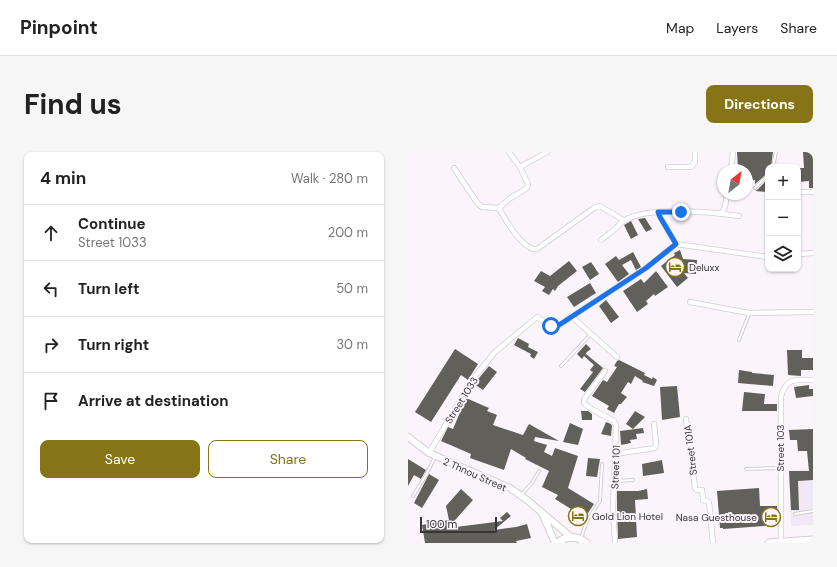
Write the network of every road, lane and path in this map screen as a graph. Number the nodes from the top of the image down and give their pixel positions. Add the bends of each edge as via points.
1 (509, 152) edge
2 (547, 152) edge
3 (695, 152) edge
4 (733, 152) edge
5 (776, 152) edge
6 (732, 164) edge
7 (774, 164) edge
8 (520, 167) junction
9 (668, 167) dead end
10 (454, 168) dead end
11 (765, 178) edge
12 (755, 188) dead end
13 (802, 192) dead end
14 (813, 192) edge
15 (726, 200) edge
16 (499, 208) junction
17 (658, 212) junction
18 (721, 214) junction
19 (739, 216) dead end
20 (623, 220) junction
21 (601, 240) dead end
22 (676, 244) junction
23 (813, 253) edge
24 (801, 254) edge
25 (765, 257) edge
26 (690, 302) dead end
27 (813, 312) edge
28 (749, 313) junction
29 (571, 316) junction
30 (590, 335) junction
31 (739, 340) dead end
32 (617, 357) dead end
33 (561, 366) dead end
34 (605, 371) dead end
35 (813, 380) edge
36 (686, 418) dead end
37 (654, 424) dead end
38 (408, 437) edge
39 (429, 453) junction
40 (615, 454) junction
41 (436, 456) junction
42 (602, 464) dead end
43 (746, 468) dead end
44 (780, 468) junction
45 (540, 471) dead end
46 (633, 480) dead end
47 (614, 482) junction
48 (521, 495) junction
49 (413, 496) dead end
50 (813, 511) edge
51 (542, 512) junction
52 (795, 514) dead end
53 (571, 537) junction
54 (813, 540) edge
55 (583, 541) edge
56 (781, 542) edge
57 (795, 542) edge
58 (804, 542) edge
59 (556, 543) edge
60 (616, 543) edge
61 (713, 543) edge
62 (768, 543) edge
63 (773, 543) edge

1 - 8 street
2 - 8 street
3 - 9 street via 695,162 691,167
4 - 6 street
5 - 7 lane
8 - 16 street via 528,180 527,188
10 - 16 street via 478,204 482,207
11 - 12 lane
13 - 14 street
15 - 18 street
16 - 20 street via 524,244 533,249 537,249 600,206
17 - 18 street
17 - 20 street
17 - 22 street
18 - 19 street
20 - 21 street
22 - 25 street
22 - 29 street, Street 1033 via 646,268
23 - 24 street
26 - 28 street
27 - 28 street
28 - 31 lane
29 - 30 street
29 - 39 street, Street 1033 via 554,328 537,317 496,352 472,380
30 - 32 street
30 - 33 lane
34 - 40 street, Street 101 via 585,398 585,404 615,422
35 - 44 street, Street 103 via 794,380 784,387 781,396
36 - 61 street, Street 101A via 695,488 702,490 704,500 709,502
37 - 40 street via 654,448
38 - 39 main road, 2 Thnou Street
39 - 41 main road, 2 Thnou Street
40 - 47 street, Street 101
41 - 48 main road, 2 Thnou Street
41 - 49 lane
42 - 55 lane via 600,501 587,521
43 - 44 lane
44 - 56 street, Street 103
45 - 48 lane
46 - 47 lane
47 - 60 street, Street 101
48 - 51 main road, 2 Thnou Street
50 - 52 lane
51 - 53 main road, 2 Thnou Street
51 - 59 main road, 2 Thnou Street
53 - 55 main road
53 - 59 main road
54 - 58 main road
56 - 57 main road
56 - 63 main road
57 - 58 main road
62 - 63 main road

